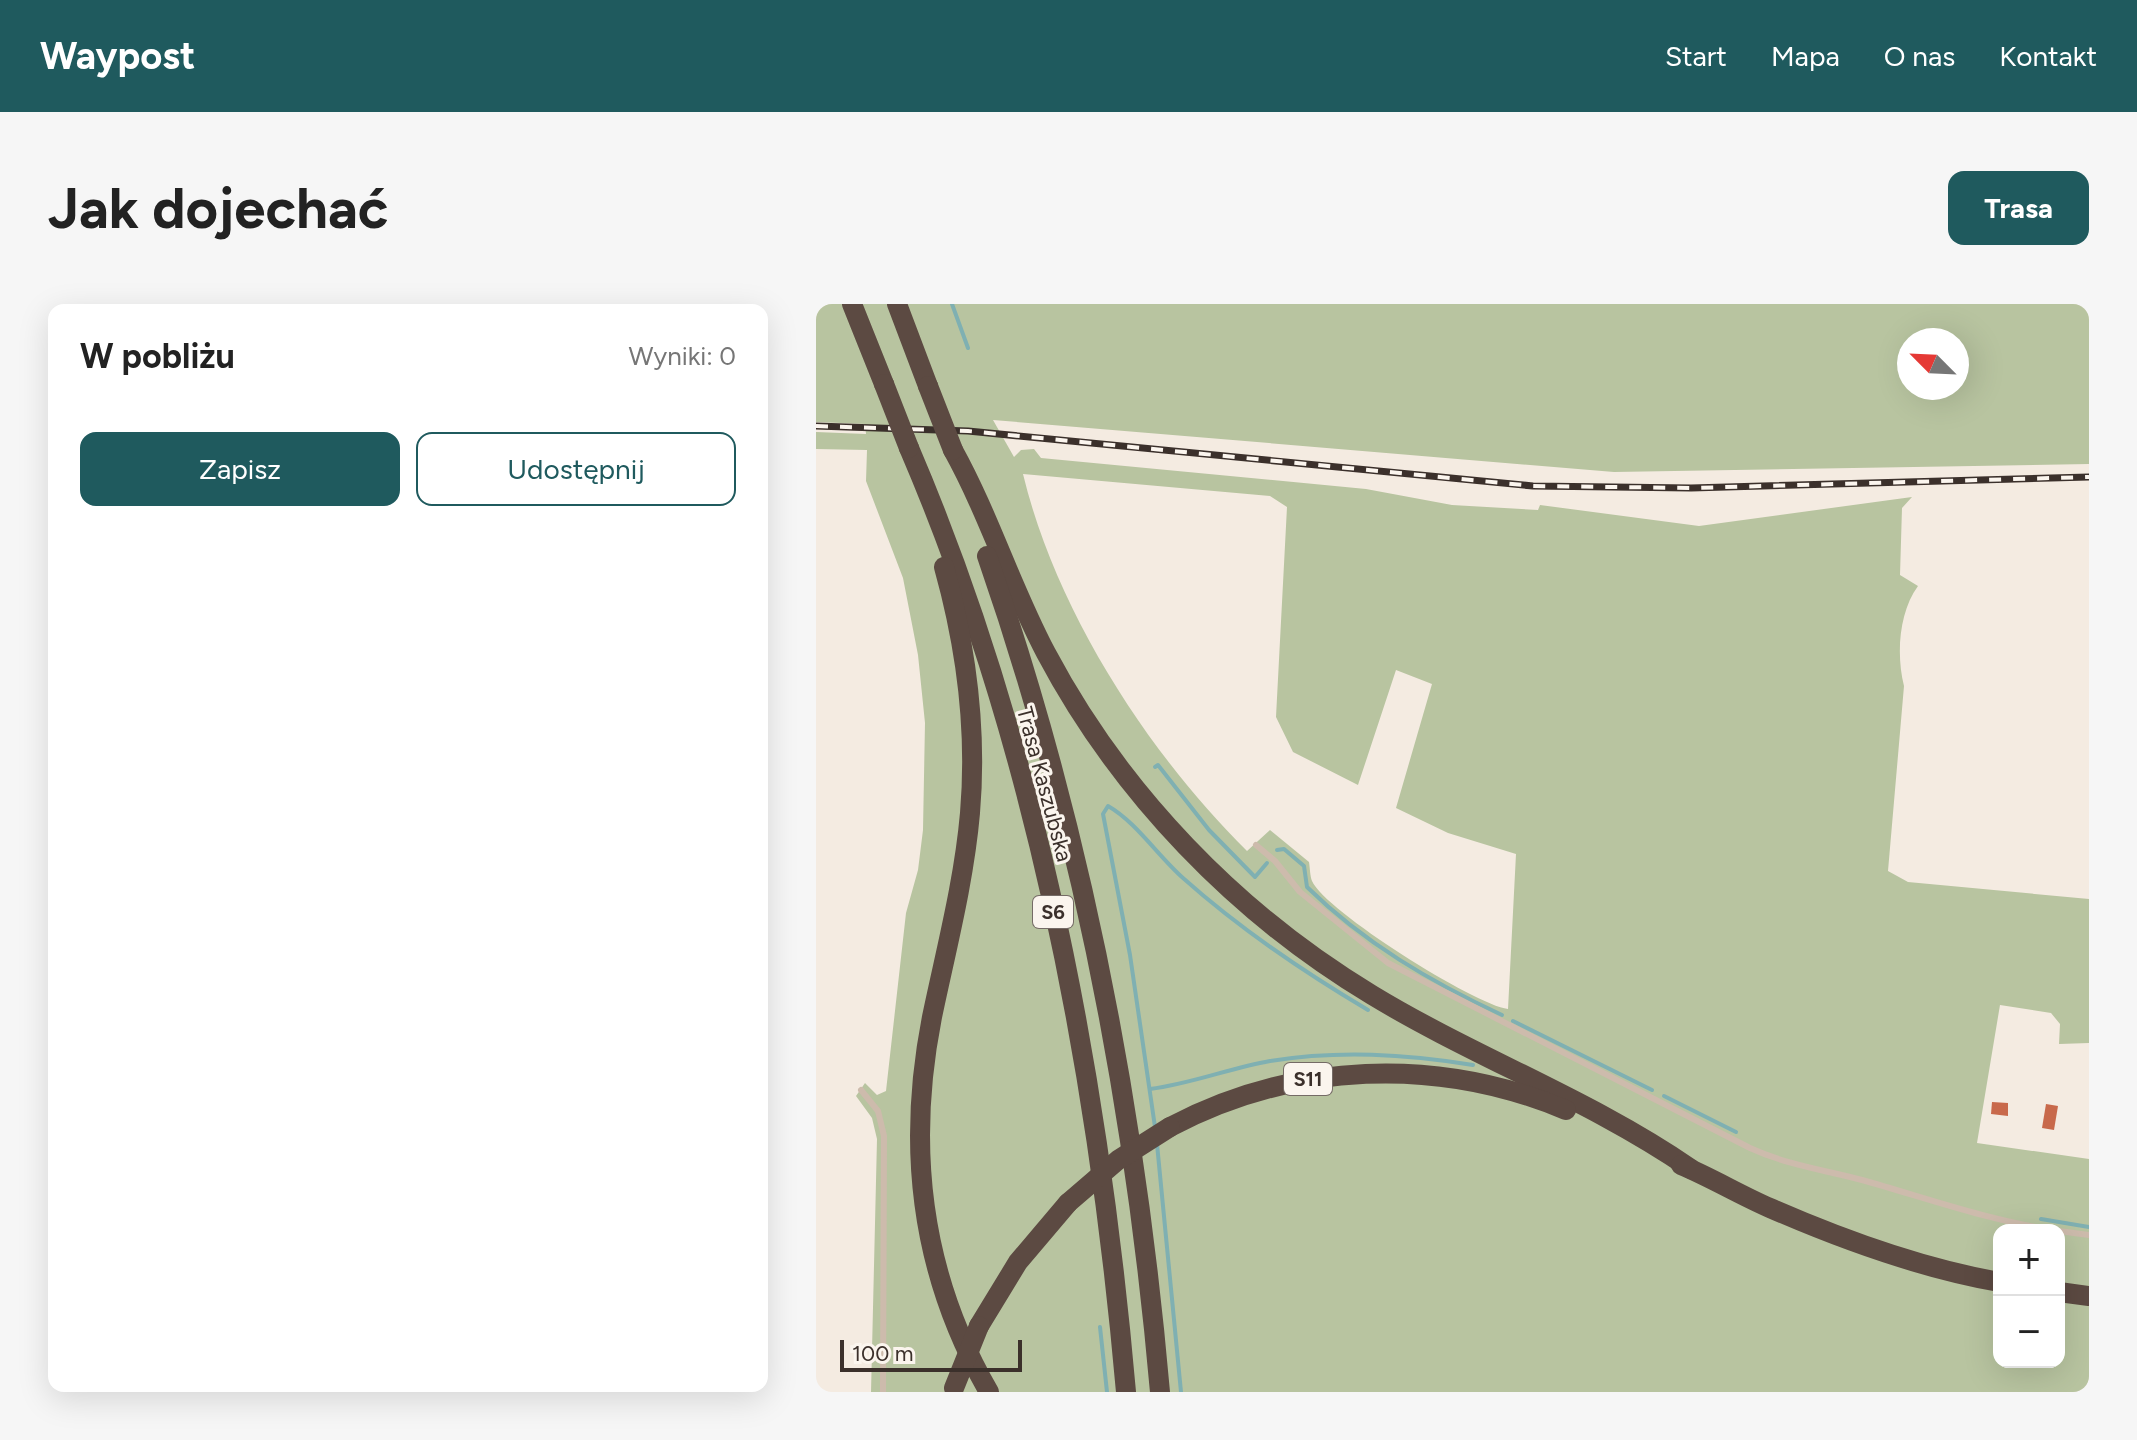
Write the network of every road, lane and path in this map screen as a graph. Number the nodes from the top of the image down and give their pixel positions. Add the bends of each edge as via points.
1 (852, 304) edge
2 (897, 304) edge
3 (909, 448) junction
4 (953, 450) junction
5 (1256, 845) dead end
6 (861, 1090) dead end
7 (1691, 1169) junction
8 (2026, 1224) edge
9 (2065, 1232) edge
10 (2089, 1235) edge
11 (1993, 1281) edge
12 (2065, 1293) edge
13 (2089, 1296) edge
14 (953, 1390) edge
15 (883, 1392) edge
16 (989, 1392) edge
17 (1126, 1392) edge
18 (1160, 1392) edge

1 - 3 highway, Trasa Kaszubska / S6, bridge
2 - 4 highway, Trasa Kaszubska / S6, bridge
3 - 16 highway via 948,580 972,734 970,815 925,1060 918,1160 935,1270 957,1332
3 - 17 highway, Trasa Kaszubska / S6 via 965,590 1042,862 1094,1126
4 - 7 highway via 976,491 1023,609 1075,704 1139,792 1212,872 1350,982 1648,1139
4 - 18 highway, Trasa Kaszubska / S6 via 1053,767 1094,937 1140,1200
5 - 8 lane via 1300,892 1388,963 1750,1148 1805,1169
6 - 15 lane via 878,1111 884,1136
7 - 11 highway, S11 via 1768,1208 1857,1243
7 - 14 highway, S11, bridge via 1549,1103 1474,1081 1349,1074 1230,1100 1170,1127 1118,1160 1068,1203 1018,1262 979,1326
9 - 10 lane
12 - 13 highway

